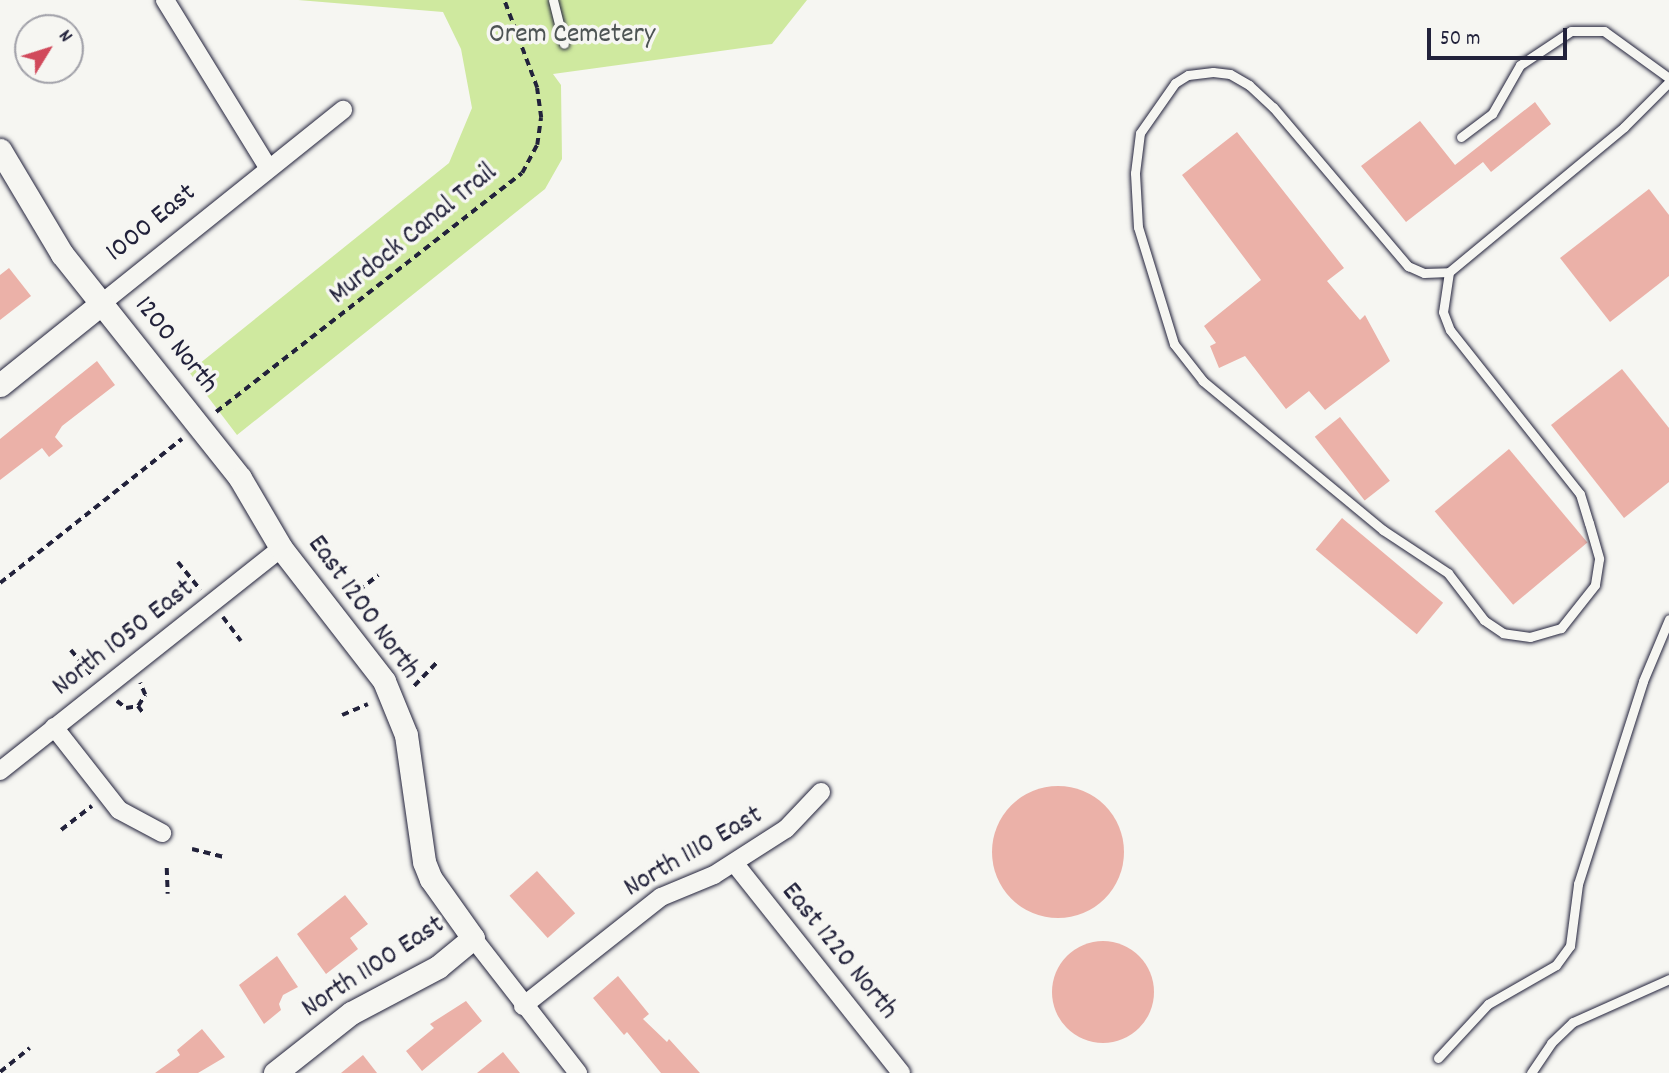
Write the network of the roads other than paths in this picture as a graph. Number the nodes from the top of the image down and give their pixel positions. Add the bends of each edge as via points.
1 (165, 0) edge
2 (553, 0) edge
3 (564, 44) dead end
4 (1669, 80) edge
5 (342, 110) dead end
6 (1461, 137) dead end
7 (0, 150) edge
8 (269, 169) junction
9 (1449, 272) junction
10 (102, 303) junction
11 (0, 385) edge
12 (200, 437) joint
13 (281, 548) junction
14 (1669, 620) edge
15 (54, 727) junction
16 (0, 771) edge
17 (821, 792) dead end
18 (162, 833) dead end
19 (735, 864) junction
20 (473, 938) junction
21 (1669, 979) edge
22 (523, 1006) junction
23 (1438, 1058) dead end
24 (275, 1073) edge
25 (578, 1073) edge
26 (901, 1073) edge
27 (1531, 1073) edge

1 - 8 street
2 - 3 lane
4 - 6 lane via 1604,32 1571,32 1520,65 1492,114
4 - 9 lane via 1624,127
5 - 8 street, 1000 East
7 - 10 street, 1200 North via 38,220
8 - 10 street, 1000 East
9 - 9 lane via 1443,312 1450,330 1580,494 1599,559 1595,585 1581,608 1561,628 1530,637 1503,633 1484,620 1448,573 1383,530 1189,367 1174,344 1138,227 1135,173 1140,134 1175,83 1188,75 1230,74 1273,107 1390,251 1424,273
10 - 11 street, 1000 East
10 - 12 street, 1200 North
12 - 13 street, East 1200 North via 240,478
13 - 15 street, North 1050 East
13 - 20 street, East 1200 North via 374,666 394,702 406,735 424,862
14 - 23 lane via 1643,681 1578,884 1570,946 1556,965 1488,1004
15 - 16 street, North 1050 East
15 - 18 street via 119,810
17 - 19 street, North 1110 East via 786,829
19 - 22 street, North 1110 East via 661,897
19 - 26 street, East 1220 North
20 - 22 street, East 1200 North
20 - 24 street, North 1100 East via 438,967 351,1013
21 - 27 lane via 1573,1022 1551,1043
22 - 25 street, East 1200 North

